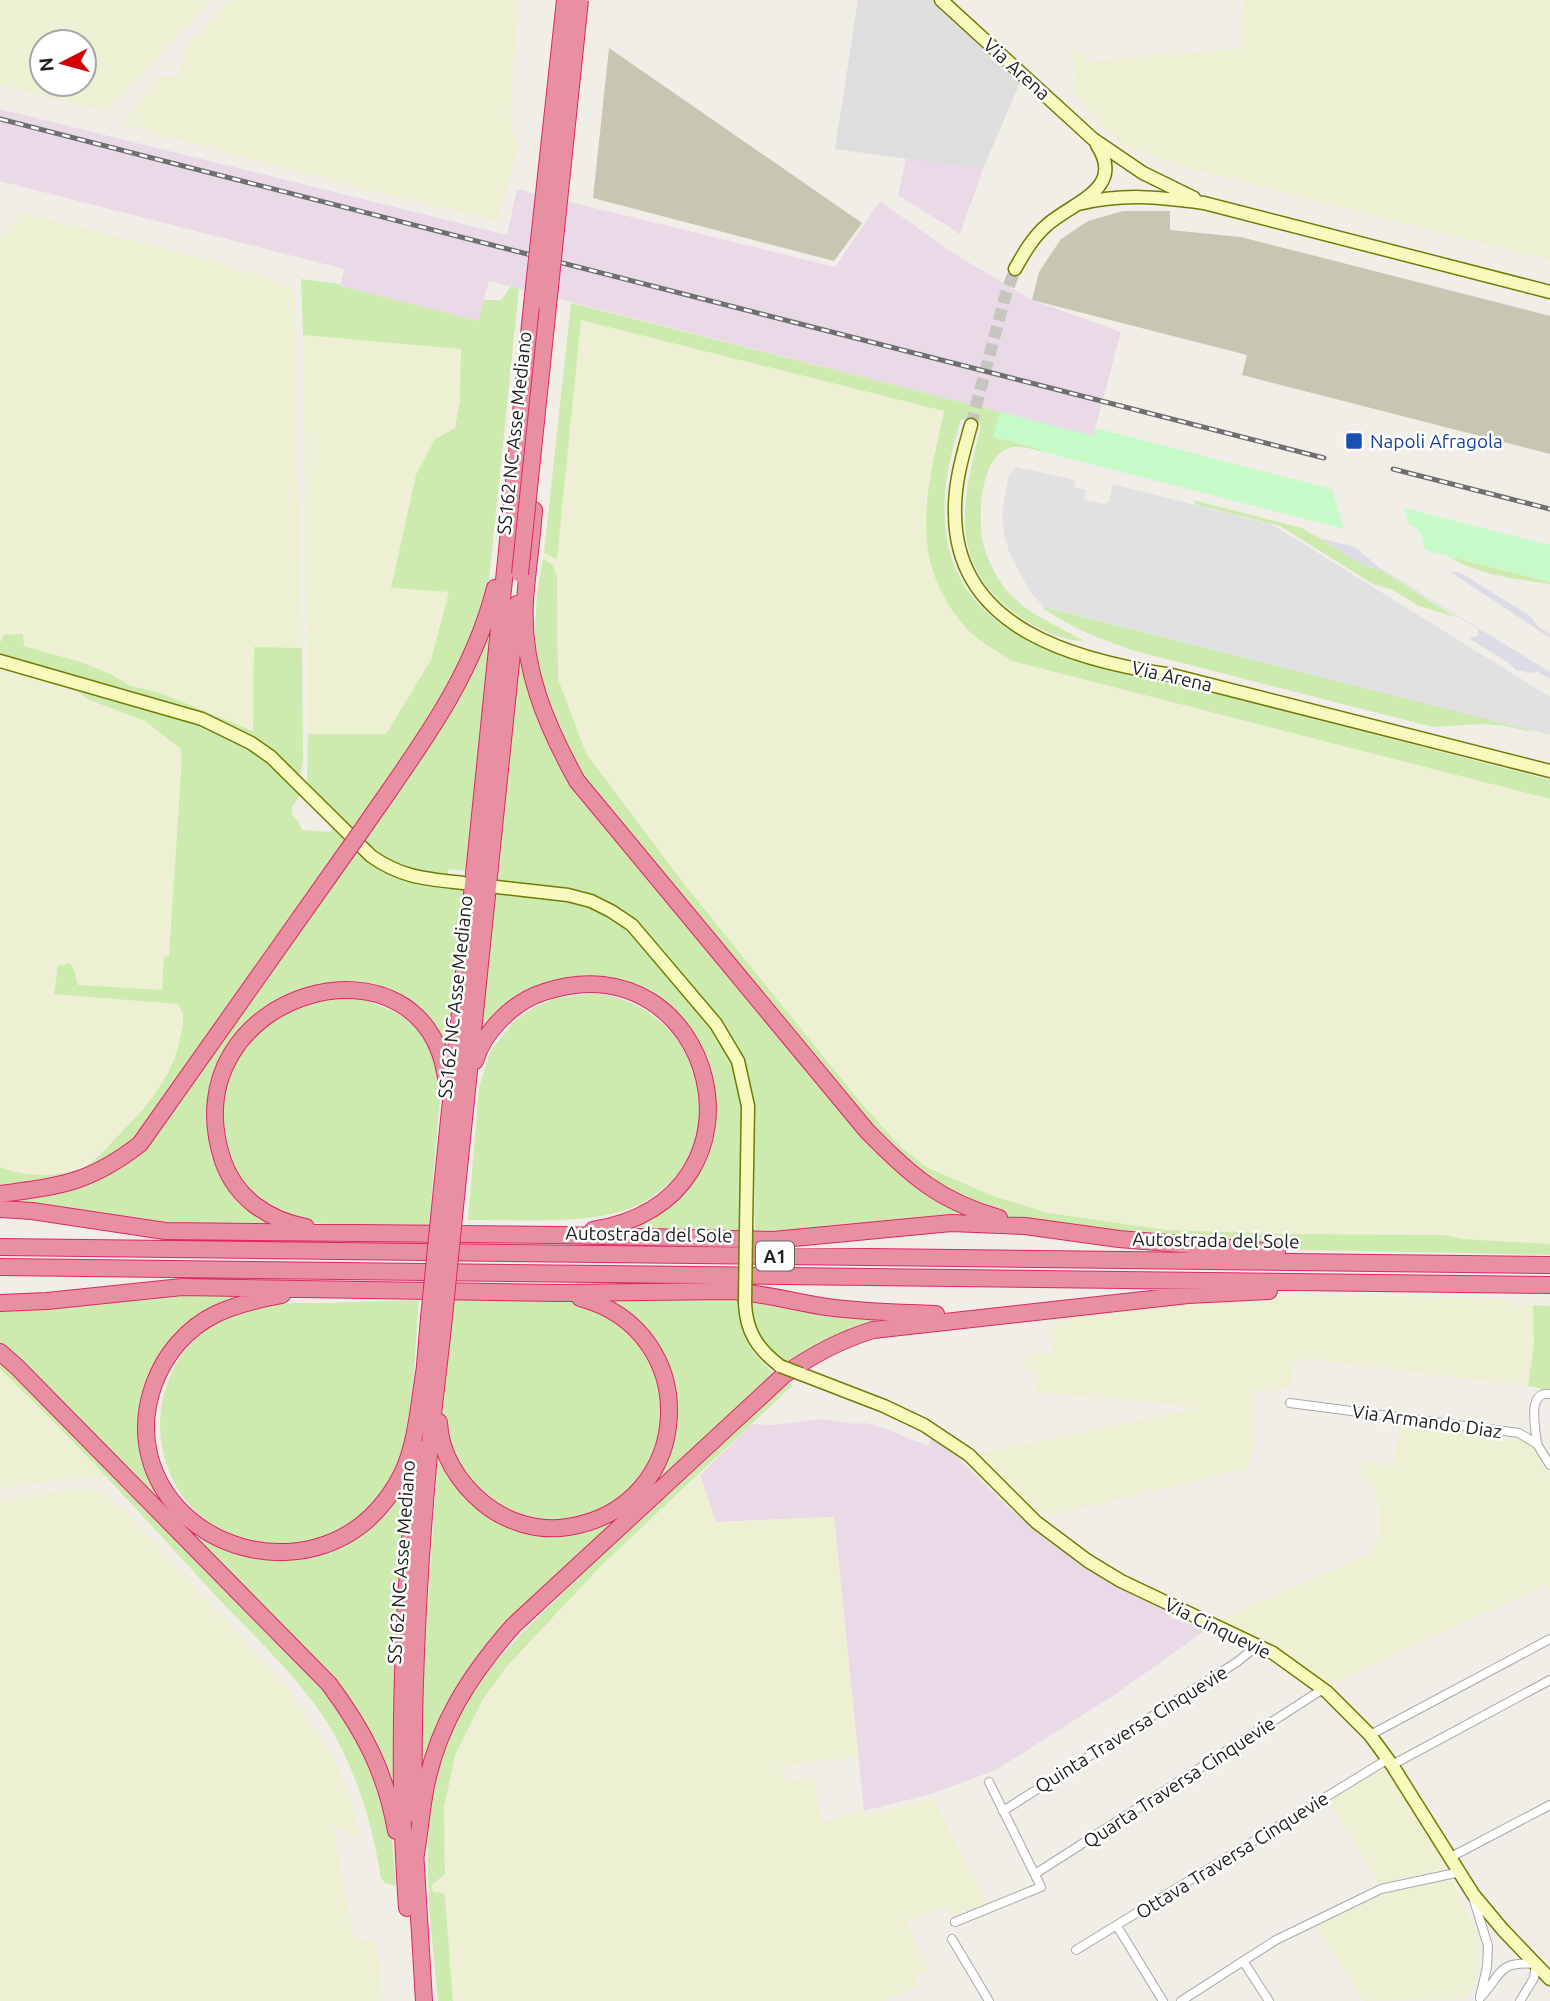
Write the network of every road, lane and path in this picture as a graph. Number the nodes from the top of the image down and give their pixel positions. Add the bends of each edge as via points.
1 (565, 0) edge
2 (580, 0) edge
3 (941, 0) edge
4 (1093, 139) junction
5 (1204, 203) junction
6 (1078, 204) junction
7 (1015, 269) tunnel mouth
8 (1550, 292) edge
9 (971, 425) tunnel mouth
10 (513, 574) junction
11 (0, 661) edge
12 (1550, 771) edge
13 (463, 883) dead end
14 (497, 887) dead end
15 (468, 1080) junction
16 (450, 1121) junction
17 (0, 1194) edge
18 (448, 1207) junction
19 (0, 1209) edge
20 (1025, 1226) junction
21 (346, 1234) junction
22 (559, 1235) junction
23 (0, 1247) edge
24 (1510, 1265) junction
25 (1550, 1265) edge
26 (0, 1267) edge
27 (1426, 1283) junction
28 (1550, 1284) edge
29 (321, 1290) junction
30 (560, 1293) junction
31 (0, 1303) edge
32 (991, 1316) junction
33 (0, 1352) edge
34 (432, 1368) junction
35 (1550, 1394) edge
36 (1290, 1403) dead end
37 (1537, 1444) junction
38 (1550, 1465) edge
39 (1550, 1639) edge
40 (1257, 1646) junction
41 (1550, 1680) edge
42 (1323, 1689) junction
43 (1370, 1735) junction
44 (1390, 1762) junction
45 (989, 1782) dead end
46 (1550, 1805) edge
47 (1003, 1811) junction
48 (1451, 1857) junction
49 (410, 1865) junction
50 (1460, 1872) junction
51 (1035, 1874) junction
52 (1473, 1894) junction
53 (954, 1922) dead end
54 (1117, 1926) junction
55 (952, 1939) dead end
56 (1076, 1950) dead end
57 (1243, 1961) junction
58 (1545, 1971) edge
59 (1479, 2000) edge
60 (414, 2001) edge
61 (425, 2001) edge
62 (989, 2001) edge
63 (1163, 2001) edge
64 (1181, 2001) edge
65 (1269, 2001) edge
66 (1520, 2001) edge

1 - 10 highway, SS162 NC Asse Mediano, bridge via 507,542
2 - 10 highway, SS162 NC Asse Mediano, bridge via 537,407
3 - 4 street, Via Arena
4 - 5 street, Via Arena via 1143,173
4 - 6 street, Via Arena via 1104,157 1105,177
5 - 6 street, Via Arena via 1126,196
5 - 8 street, Via Arena
6 - 7 street, Via Arena via 1045,227
9 - 12 street, Via Arena via 956,491 958,545 976,586 1014,626 1056,647
10 - 15 highway, SS162 NC Asse Mediano
10 - 16 highway, SS162 NC Asse Mediano
10 - 17 highway, bridge via 442,712 140,1144 97,1173 68,1184
10 - 20 highway via 543,716 577,781 867,1131 904,1168 937,1193 974,1211
11 - 13 street via 202,719 229,731 271,758 389,869 409,877
14 - 40 street, Via Cinquevie, bridge via 591,901 632,925 716,1024 738,1061 748,1106 745,1318 761,1349 780,1366 924,1425 969,1455 1036,1522 1088,1561
15 - 18 highway, SS162 NC Asse Mediano
15 - 22 highway via 489,1033 515,1007 563,986 616,987 639,995 664,1011 685,1033 701,1063 708,1092 707,1127 689,1174 674,1193 635,1219
16 - 18 highway, SS162 NC Asse Mediano
16 - 21 highway via 446,1068 433,1035 413,1012 392,1000 344,989 314,993 270,1012 236,1045 218,1090 215,1119 228,1175 244,1198 264,1212 289,1224
18 - 34 highway, SS162 NC Asse Mediano, bridge
19 - 21 highway via 166,1231
20 - 22 highway via 939,1223 772,1240
20 - 24 highway via 1251,1251
21 - 22 highway
23 - 24 highway, Autostrada del Sole / A1
24 - 25 highway, Autostrada del Sole / A1
26 - 27 highway, Autostrada del Sole / A1
27 - 28 highway, Autostrada del Sole / A1
27 - 32 highway via 1188,1295
29 - 30 highway
29 - 31 highway via 182,1287
29 - 34 highway via 266,1298 215,1315 173,1348 159,1370 149,1397 149,1455 159,1484 198,1528 221,1540 268,1552 301,1551 355,1530 374,1515 402,1474
30 - 32 highway via 730,1291 878,1312
30 - 34 highway via 606,1307 635,1327 658,1359 670,1398 669,1430 660,1462 642,1489 617,1510 588,1524 556,1529 524,1525 494,1512 469,1491 450,1465 440,1434
32 - 49 highway via 873,1330 810,1356 513,1626 482,1661 445,1726 425,1791
33 - 49 highway via 330,1684 374,1755
34 - 49 highway, SS162 NC Asse Mediano
35 - 37 street via 1538,1396 1534,1406
36 - 37 street, Via Armando Diaz via 1519,1433
37 - 38 street
39 - 43 street
40 - 42 street, Via Cinquevie
40 - 47 street, Quinta Traversa Cinquevie
41 - 44 street, Ottava Traversa Cinquevie
42 - 43 street, Via Cinquevie
42 - 51 street, Quarta Traversa Cinquevie
43 - 44 street, Via Cinquevie
44 - 48 street, Via Cinquevie
44 - 54 street, Ottava Traversa Cinquevie
45 - 47 street
46 - 48 street
47 - 51 street
48 - 50 street, Via Cinquevie
49 - 60 highway, SS162 NC Asse Mediano
49 - 61 highway, SS162 NC Asse Mediano
50 - 52 street, Via Cinquevie
50 - 57 street via 1381,1889
51 - 53 street via 1041,1887
52 - 58 street, Via Cinquevie
52 - 59 street via 1488,1946
54 - 56 street, Ottava Traversa Cinquevie
54 - 63 street
55 - 62 street
57 - 64 street
57 - 65 street
58 - 59 street via 1513,1964 1505,1967
58 - 66 street via 1534,1978

